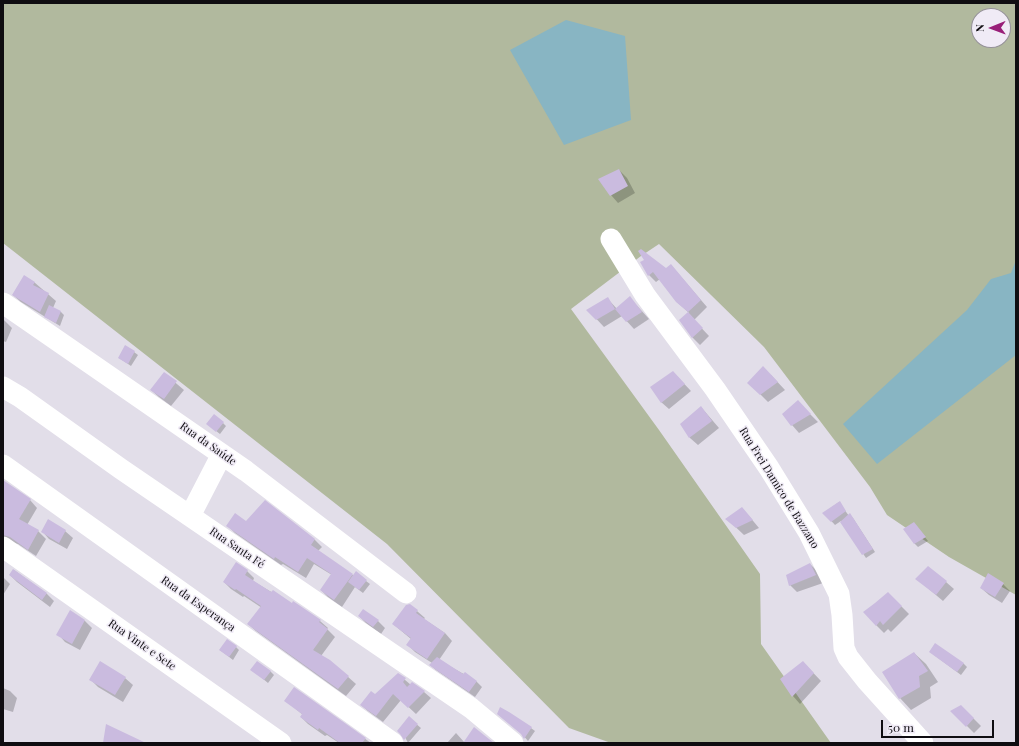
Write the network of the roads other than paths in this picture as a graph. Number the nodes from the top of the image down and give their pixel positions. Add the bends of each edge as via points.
1 (611, 239) dead end
2 (3, 303) edge
3 (3, 387) edge
4 (222, 454) junction
5 (3, 465) edge
6 (190, 516) junction
7 (3, 547) edge
8 (406, 594) dead end
9 (281, 743) edge
10 (393, 743) edge
11 (513, 743) edge
12 (923, 743) edge

1 - 12 street, Rua Frei Damico de Bazzano via 645,295 715,389 769,468 809,533 839,594 844,648 848,657
2 - 4 street, Rua da Saúde
3 - 6 street, Rua Santa Fé
4 - 6 street
4 - 8 street, Rua da Saúde
5 - 10 street, Rua da Esperança
6 - 11 street, Rua Santa Fé via 471,708
7 - 9 street, Rua Vinte e Sete

